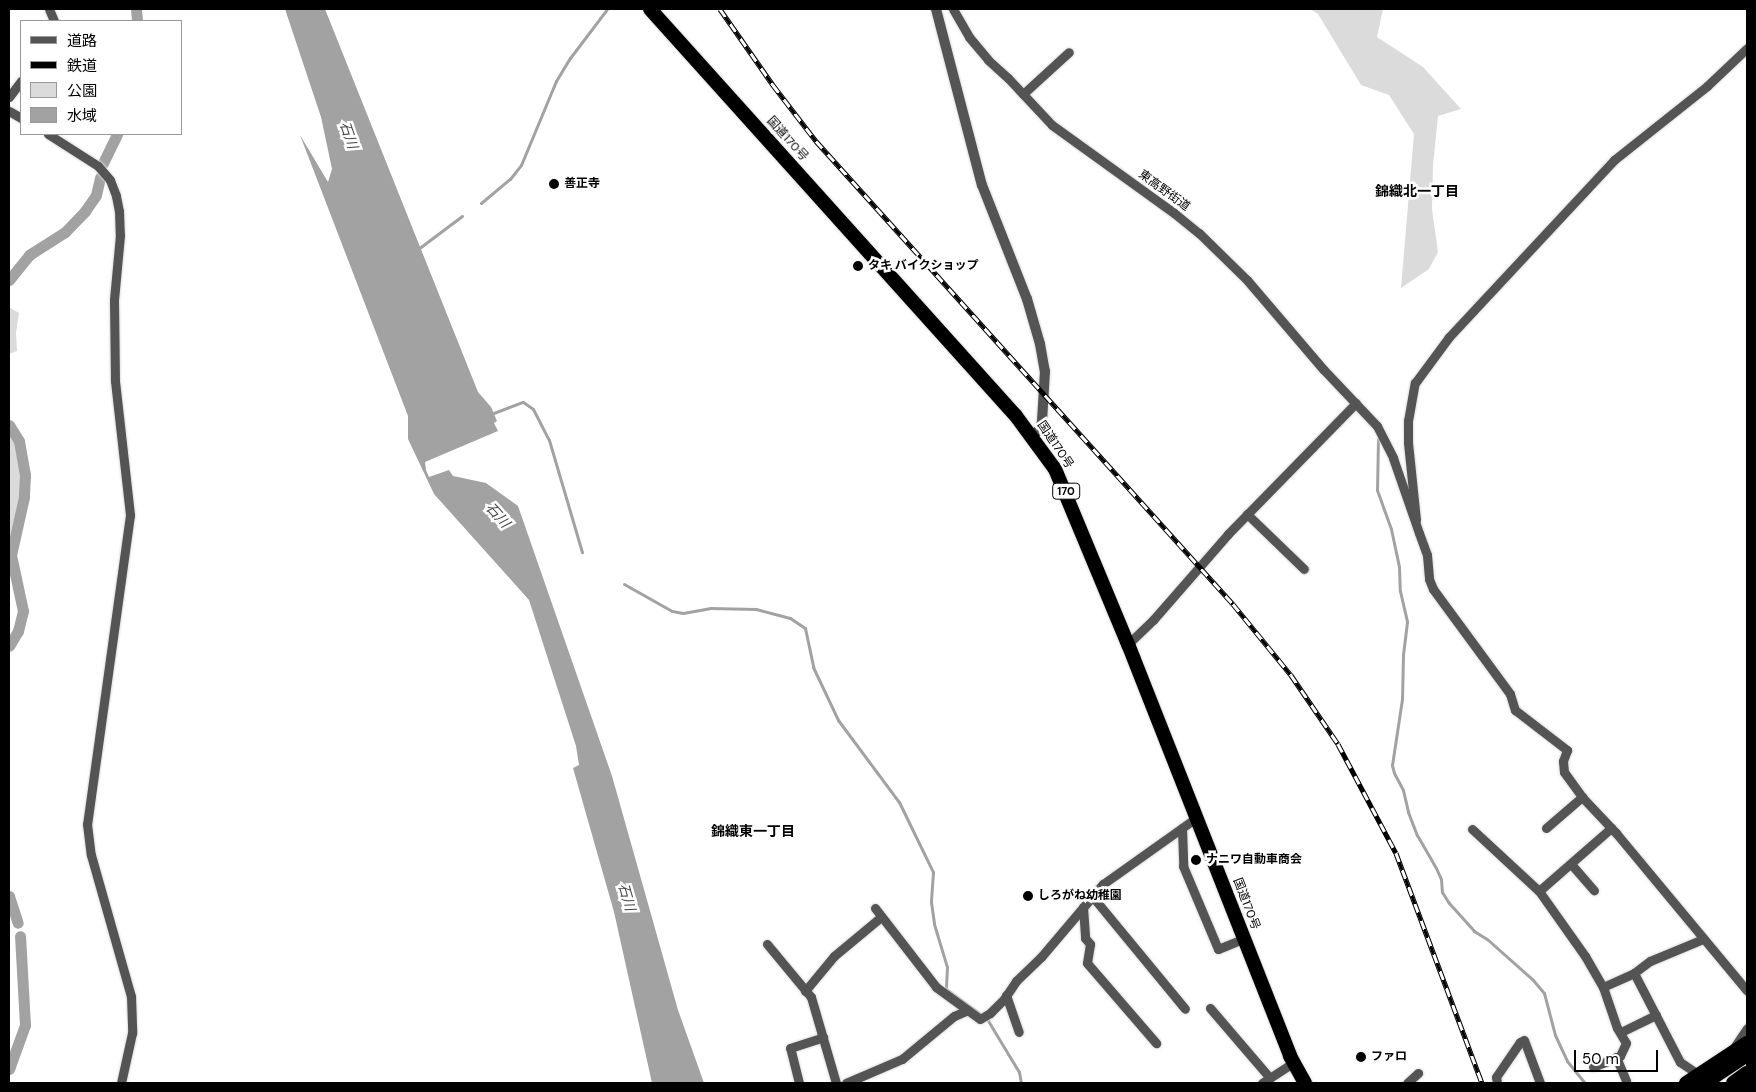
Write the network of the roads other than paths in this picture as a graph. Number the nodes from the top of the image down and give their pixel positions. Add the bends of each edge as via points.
1 (650, 9) edge
2 (936, 9) edge
3 (953, 9) edge
4 (1747, 48) edge
5 (1069, 52) dead end
6 (20, 82) edge
7 (1023, 94) junction
8 (9, 97) edge
9 (9, 110) edge
10 (20, 117) edge
11 (50, 135) edge
12 (1356, 403) junction
13 (1032, 436) junction
14 (1247, 514) junction
15 (1416, 525) junction
16 (1304, 569) dead end
17 (1128, 644) junction
18 (1582, 797) junction
19 (1196, 818) junction
20 (1182, 828) junction
21 (1546, 828) dead end
22 (1611, 828) junction
23 (1472, 829) dead end
24 (1571, 864) junction
25 (1594, 890) dead end
26 (1539, 891) junction
27 (1092, 896) junction
28 (1083, 907) junction
29 (875, 908) dead end
30 (881, 917) junction
31 (1243, 939) junction
32 (1703, 939) junction
33 (767, 944) dead end
34 (1634, 973) junction
35 (1603, 987) junction
36 (806, 991) junction
37 (1747, 991) edge
38 (1006, 995) junction
39 (1210, 1008) dead end
40 (1185, 1009) dead end
41 (968, 1010) junction
42 (1656, 1015) junction
43 (1747, 1028) edge
44 (1019, 1032) dead end
45 (1621, 1032) junction
46 (823, 1037) junction
47 (1156, 1043) dead end
48 (1747, 1043) edge
49 (1729, 1055) junction
50 (1747, 1055) edge
51 (1616, 1058) junction
52 (1294, 1063) junction
53 (1593, 1067) dead end
54 (1418, 1072) dead end
55 (1747, 1073) edge
56 (1702, 1079) edge
57 (1626, 1081) dead end
58 (1265, 1082) edge
59 (121, 1083) edge
60 (799, 1083) edge
61 (836, 1083) edge
62 (846, 1083) edge
63 (1305, 1083) edge
64 (1407, 1083) edge
65 (1497, 1083) edge
66 (1540, 1083) edge
67 (1686, 1083) edge
68 (1733, 1083) edge

1 - 13 highway, 国道170号 / 170
2 - 13 street via 982,185 1027,299 1040,344 1045,372 1042,422
3 - 7 street, 東高野街道 via 969,37
4 - 15 street via 1707,86 1608,166 1449,337 1415,383 1408,442
5 - 7 street
6 - 8 street
7 - 12 street, 東高野街道 via 1074,143 1199,234 1247,280
9 - 10 street
11 - 59 street via 98,166 110,180 116,196 120,235 114,300 115,371 130,515 87,824 91,854 131,996 132,1033
12 - 14 street
12 - 15 street, 東高野街道 via 1377,426 1385,441
13 - 17 highway, 国道170号 / 170 via 1061,478
14 - 16 street
14 - 17 street
15 - 18 street via 1427,555 1433,589 1510,694 1515,710 1567,750 1562,761 1564,772
17 - 19 highway, 国道170号 / 170
18 - 21 street
18 - 22 street
19 - 20 street
19 - 31 highway, 国道170号 / 170
20 - 27 street via 1134,860
20 - 31 street via 1183,866 1218,950
22 - 24 street
22 - 32 street
23 - 26 street
24 - 25 street
24 - 26 street
26 - 35 street
27 - 28 street
27 - 40 street
28 - 38 street
28 - 47 street via 1086,938 1090,944 1087,963
29 - 30 street
30 - 36 street via 834,956
30 - 41 street via 924,975
31 - 52 highway, 国道170号 / 170
32 - 34 street via 1650,961
32 - 37 street
33 - 36 street
34 - 35 street
34 - 42 street
35 - 45 street
36 - 46 street via 811,997
38 - 41 street via 980,1019
38 - 44 street
39 - 58 street
41 - 62 street via 954,1016 902,1060
42 - 45 street
42 - 56 street via 1680,1062
43 - 49 street
45 - 51 street via 1626,1042
46 - 60 street via 790,1048
46 - 61 street
48 - 49 highway
49 - 56 highway
50 - 56 highway
51 - 53 street
51 - 57 street
52 - 58 street
52 - 63 highway, 国道170号 / 170
54 - 64 street
55 - 68 highway
56 - 67 highway
65 - 66 street via 1496,1077 1524,1040

